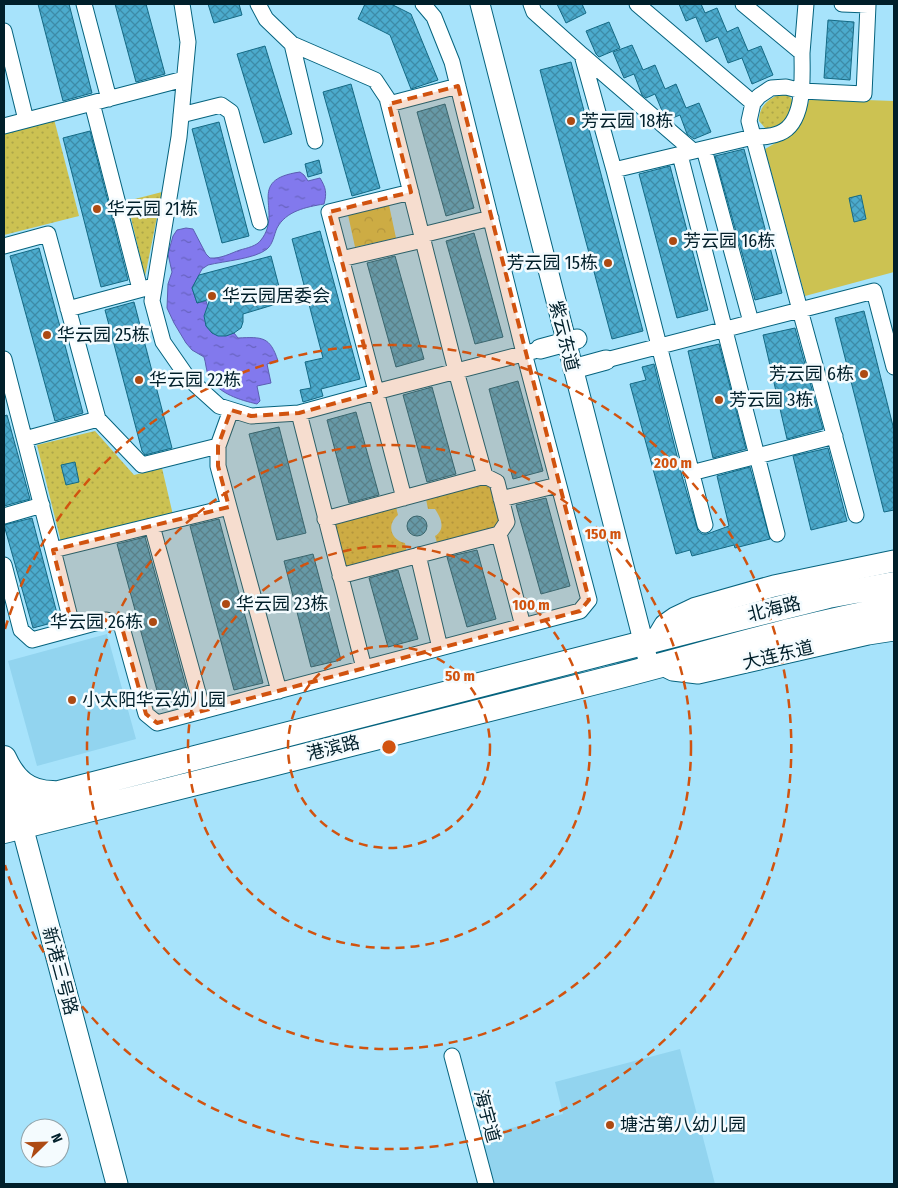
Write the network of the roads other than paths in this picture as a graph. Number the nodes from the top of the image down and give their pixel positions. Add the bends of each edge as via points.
1 (84, 4) edge
2 (182, 4) edge
3 (258, 4) edge
4 (423, 4) edge
5 (480, 4) edge
6 (491, 4) edge
7 (531, 4) edge
8 (638, 4) edge
9 (743, 4) edge
10 (806, 4) edge
11 (842, 4) edge
12 (868, 4) edge
13 (4, 31) edge
14 (292, 44) junction
15 (802, 53) junction
16 (582, 55) junction
17 (184, 79) junction
18 (458, 86) junction
19 (802, 91) junction
20 (109, 99) junction
21 (92, 103) junction
22 (753, 103) junction
23 (389, 104) junction
24 (181, 115) junction
25 (26, 120) junction
26 (4, 126) edge
27 (753, 137) junction
28 (315, 141) dead end
29 (692, 152) junction
30 (614, 170) junction
31 (411, 192) junction
32 (491, 218) junction
33 (260, 222) dead end
34 (422, 237) junction
35 (4, 246) edge
36 (341, 260) junction
37 (147, 287) junction
38 (68, 309) junction
39 (800, 310) junction
40 (751, 322) junction
41 (725, 329) junction
42 (572, 340) junction
43 (658, 346) junction
44 (532, 351) junction
45 (4, 359) edge
46 (606, 360) joint
47 (579, 367) junction
48 (894, 367) edge
49 (456, 371) junction
50 (376, 392) junction
51 (231, 410) junction
52 (299, 414) junction
53 (98, 419) junction
54 (835, 436) junction
55 (25, 440) junction
56 (218, 446) junction
57 (757, 456) junction
58 (691, 473) junction
59 (484, 476) junction
60 (558, 485) junction
61 (404, 498) junction
62 (502, 499) junction
63 (42, 505) junction
64 (229, 507) junction
65 (856, 515) dead end
66 (4, 516) edge
67 (325, 519) junction
68 (705, 525) dead end
69 (152, 526) junction
70 (499, 534) junction
71 (777, 534) dead end
72 (54, 550) junction
73 (418, 555) junction
74 (894, 561) edge
75 (4, 565) edge
76 (340, 576) junction
77 (894, 584) edge
78 (894, 608) edge
79 (523, 626) junction
80 (73, 629) junction
81 (894, 630) edge
82 (649, 642) junction
83 (440, 648) junction
84 (656, 667) junction
85 (364, 668) junction
86 (278, 691) junction
87 (203, 711) junction
88 (4, 758) edge
89 (61, 804) junction
90 (9, 814) edge
91 (104, 1184) edge
92 (117, 1184) edge
93 (480, 1184) edge
94 (486, 1184) edge

1 - 20 street
2 - 17 street via 188,42
3 - 14 street via 266,19
4 - 18 street via 434,17
5 - 42 street, 紫云东道
6 - 42 street, 紫云东道
7 - 16 street via 534,12
8 - 22 street
9 - 15 street
10 - 15 street
11 - 12 street
12 - 19 street via 864,94
13 - 25 street
14 - 23 street via 375,80
14 - 28 street
15 - 19 street
16 - 29 street
16 - 30 street
17 - 20 street
17 - 24 street
18 - 23 street
18 - 32 street
19 - 22 street via 771,88
19 - 27 street via 795,119 782,132
20 - 21 street
21 - 25 street
21 - 37 street
22 - 27 street via 749,121
23 - 31 street
24 - 33 street via 221,105 231,112
24 - 37 street via 167,213
25 - 26 street
27 - 29 street
27 - 39 street
29 - 30 street
29 - 40 street
29 - 41 street
30 - 43 street
31 - 34 street
31 - 36 street via 329,212
32 - 34 street
32 - 44 street
34 - 36 street
34 - 49 street
35 - 38 street via 48,234
36 - 50 street
37 - 38 street
37 - 51 street via 163,342 188,378 218,406
38 - 53 street
39 - 40 street
39 - 48 street via 874,291
39 - 54 street
40 - 41 street
41 - 43 street
41 - 57 street
42 - 44 street
42 - 47 street, 紫云东道
43 - 46 street
43 - 58 street
44 - 49 street
44 - 60 street
45 - 55 street
46 - 47 street
47 - 82 street, 紫云东道
49 - 50 street
49 - 59 street
50 - 52 street
50 - 61 street
51 - 52 street via 250,416
51 - 56 street
52 - 67 street
53 - 55 street
53 - 56 street via 142,465
54 - 57 street
54 - 65 street
55 - 63 street
56 - 64 street via 218,466
57 - 58 street
57 - 71 street
58 - 68 street
59 - 61 street
59 - 62 street via 497,482
60 - 62 street
60 - 79 street via 589,600 580,611
61 - 67 street
62 - 70 street via 507,522
63 - 66 street
63 - 72 street
64 - 69 street
64 - 86 street
67 - 76 street
69 - 72 street
69 - 87 street
70 - 73 street
70 - 79 street
72 - 80 street
73 - 76 street
73 - 83 street
74 - 82 main road via 774,586 696,608 665,625
75 - 80 street via 21,630 32,640
76 - 85 street
77 - 82 main road, 北海路 via 828,596
78 - 84 main road, 北海路 via 775,634
79 - 83 street
80 - 87 street via 106,620 121,624 146,714 157,723
81 - 84 main road, 大连东道 via 698,673
82 - 84 street, 紫云东道
82 - 89 main road, 港滨路
83 - 85 street
84 - 89 main road, 港滨路
85 - 86 street
86 - 87 street
88 - 89 main road via 15,777 28,788
88 - 90 main road, 新港三号路
89 - 90 main road, 港滨路
90 - 91 main road, 新港三号路
90 - 92 main road, 新港三号路
93 - 94 street, 海宇道 via 449,1057

